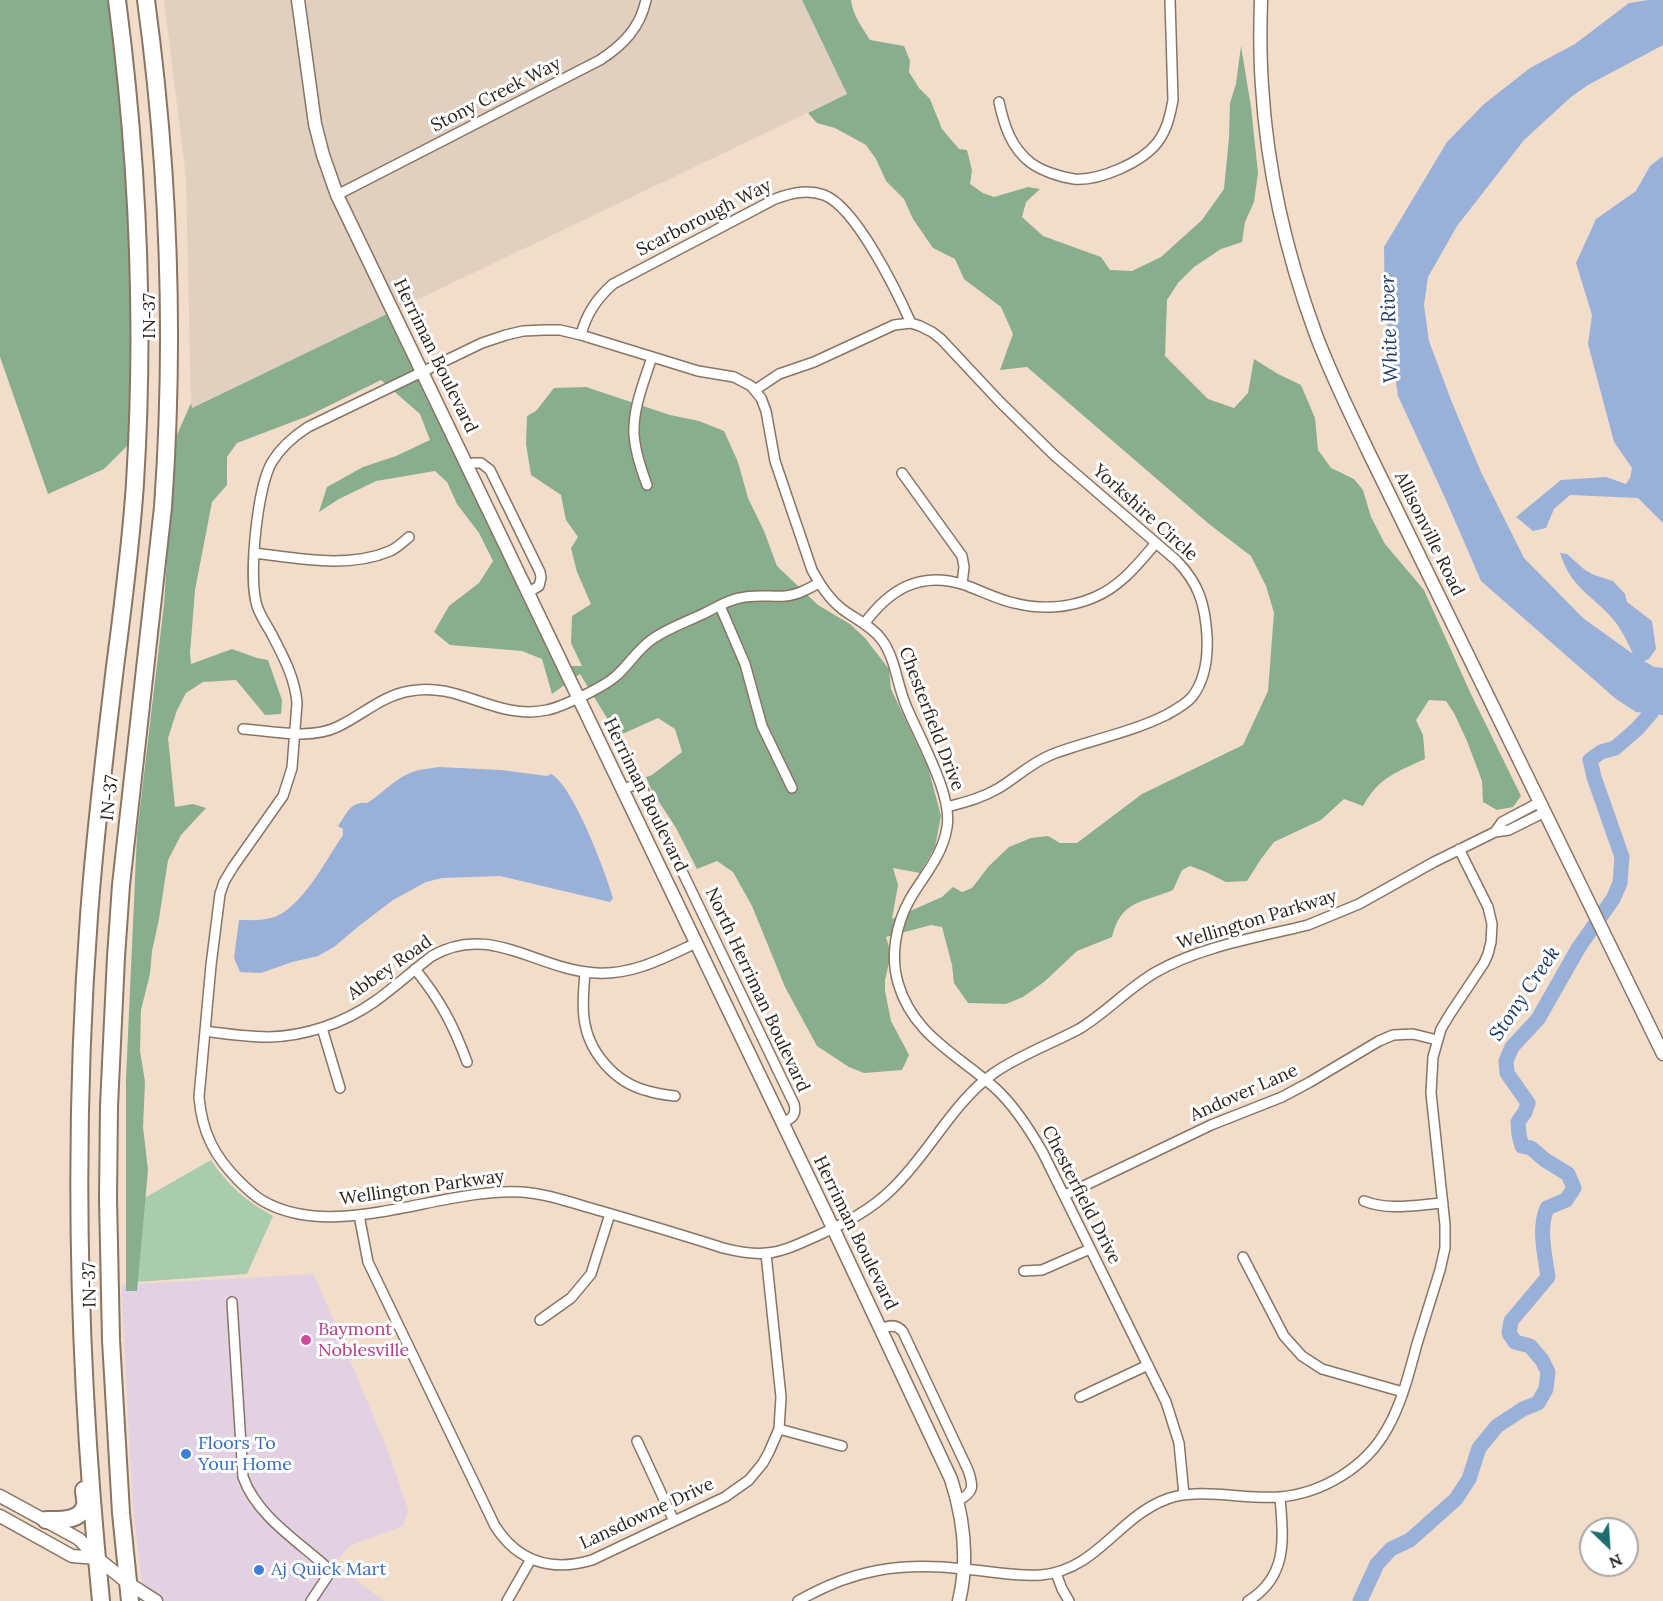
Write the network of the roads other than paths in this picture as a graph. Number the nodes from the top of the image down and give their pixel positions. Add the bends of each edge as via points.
1 (117, 0) edge
2 (146, 0) edge
3 (298, 0) edge
4 (646, 0) edge
5 (1170, 0) edge
6 (1261, 0) edge
7 (999, 102) dead end
8 (338, 195) junction
9 (911, 323) junction
10 (581, 335) junction
11 (652, 357) junction
12 (423, 372) junction
13 (755, 390) junction
14 (468, 466) junction
15 (902, 473) dead end
16 (647, 485) dead end
17 (409, 537) dead end
18 (1156, 543) junction
19 (255, 553) junction
20 (819, 583) junction
21 (962, 584) junction
22 (529, 592) junction
23 (720, 606) junction
24 (864, 624) junction
25 (578, 697) junction
26 (243, 729) dead end
27 (295, 733) junction
28 (792, 788) dead end
29 (622, 789) junction
30 (947, 807) junction
31 (1542, 807) junction
32 (1459, 849) junction
33 (696, 943) junction
34 (415, 969) junction
35 (585, 972) junction
36 (322, 1028) junction
37 (205, 1032) junction
38 (1437, 1040) junction
39 (1663, 1054) edge
40 (467, 1062) dead end
41 (985, 1080) junction
42 (340, 1088) dead end
43 (675, 1096) dead end
44 (782, 1123) junction
45 (1065, 1195) junction
46 (1364, 1201) dead end
47 (1443, 1203) junction
48 (610, 1214) junction
49 (359, 1215) junction
50 (833, 1228) junction
51 (1090, 1249) junction
52 (766, 1254) junction
53 (1243, 1257) dead end
54 (1024, 1270) dead end
55 (80, 1292) junction
56 (232, 1302) dead end
57 (540, 1320) dead end
58 (880, 1329) junction
59 (1148, 1365) junction
60 (1403, 1392) junction
61 (1080, 1397) dead end
62 (779, 1429) junction
63 (637, 1441) dead end
64 (842, 1446) dead end
65 (1184, 1495) junction
66 (0, 1496) edge
67 (1280, 1497) junction
68 (958, 1501) junction
69 (0, 1516) edge
70 (46, 1520) junction
71 (674, 1521) junction
72 (97, 1558) junction
73 (531, 1558) junction
74 (964, 1569) junction
75 (1056, 1573) junction
76 (128, 1583) junction
77 (101, 1601) edge
78 (130, 1601) edge
79 (156, 1601) edge
80 (311, 1601) edge
81 (507, 1601) edge
82 (798, 1601) edge
83 (958, 1601) edge
84 (1069, 1601) edge
85 (1248, 1601) edge

1 - 55 highway, IN-37 via 138,232 139,388 131,528 94,855 87,952 79,1137
2 - 76 highway, IN-37 via 163,151 170,340 163,507 124,852 110,1063 111,1340
3 - 8 street, Herriman Boulevard via 315,124
4 - 8 street, Stony Creek Way via 633,31 600,60
5 - 7 street via 1171,113 1161,137 1138,160 1088,178 1075,179 1047,171 1021,154 1010,138
6 - 31 street, Allisonville Road via 1261,66 1269,150 1288,242 1316,335
8 - 12 street, Herriman Boulevard
9 - 10 street, Scarborough Way via 851,216 827,196 802,192 775,199 613,284 587,314
9 - 13 street via 894,325 779,374
9 - 18 street, Yorkshire Circle via 941,339 1054,455
10 - 11 street
10 - 12 street via 560,330 506,334
11 - 13 street via 734,377
11 - 16 street via 637,405 634,434
12 - 14 street, Herriman Boulevard
12 - 19 street, Wellington Parkway via 308,427 283,447 266,477
13 - 20 street, Chesterfield Drive via 766,411 775,460
14 - 22 street, Herriman Boulevard
14 - 22 street via 481,463 490,470 535,562 541,582
15 - 21 street via 962,556
17 - 19 street via 392,550 347,560
18 - 21 street via 1113,587 1068,606 1024,605
18 - 30 street, Yorkshire Circle via 1186,570 1204,608 1207,657 1194,695 1157,719 1041,759 985,796
19 - 27 street, Wellington Parkway via 253,582 257,605 297,694
20 - 23 street via 793,595 739,598
20 - 24 street, Chesterfield Drive via 840,608
21 - 24 street via 928,580 907,586 881,603
22 - 25 street, Herriman Boulevard
23 - 25 street via 651,640 617,675
23 - 28 street via 745,664 762,726
24 - 30 street, Chesterfield Drive via 877,634 890,655
25 - 27 street via 547,710 516,712 434,688 412,690 389,698 336,728
25 - 29 street, Herriman Boulevard
26 - 27 street
27 - 37 street, Wellington Parkway via 292,768 283,796 233,867 220,894
29 - 33 street, Herriman Boulevard
29 - 44 street, North Herriman Boulevard via 634,785 643,790 764,1041 795,1109 791,1119
30 - 41 street, Chesterfield Drive via 948,826 941,849 902,917 896,938 897,981 921,1026
31 - 32 street, Wellington Parkway via 1502,822 1495,832
31 - 39 street, Allisonville Road
32 - 38 street via 1488,907 1491,942 1484,963
32 - 41 street, Wellington Parkway via 1324,919 1183,958 1153,974 1079,1028
33 - 35 street, Abbey Road via 641,968
33 - 44 street, Herriman Boulevard
34 - 35 street, Abbey Road via 442,950 476,943 503,947
34 - 36 street, Abbey Road via 374,1002
34 - 40 street via 443,1007
35 - 43 street via 584,1021 602,1060 640,1089
36 - 37 street, Abbey Road via 269,1037
36 - 42 street
37 - 49 street, Wellington Parkway via 200,1110 212,1146 229,1170 262,1201 289,1212 313,1217
38 - 45 street, Andover Lane via 1413,1034 1393,1035 1282,1097 1211,1125
38 - 47 street via 1431,1093
41 - 45 street, Chesterfield Drive via 1030,1130
41 - 50 street, Wellington Parkway via 891,1191
44 - 50 street, Herriman Boulevard
45 - 51 street, Chesterfield Drive
46 - 47 street via 1387,1207
47 - 60 street via 1445,1248
48 - 49 street, Wellington Parkway via 543,1195 502,1191
48 - 52 street, Wellington Parkway via 723,1248
48 - 57 street via 591,1274 571,1298
49 - 73 street, Lansdowne Drive via 368,1262 495,1526 514,1549
50 - 52 street, Wellington Parkway
50 - 58 street, Herriman Boulevard
51 - 54 street via 1042,1270
51 - 59 street, Chesterfield Drive
52 - 62 street, Lansdowne Drive via 781,1397
53 - 60 street via 1275,1322 1302,1356 1322,1369
55 - 70 highway via 74,1319 85,1506 72,1518
55 - 72 highway, IN-37
56 - 80 street via 243,1477 262,1510 331,1571
58 - 68 street, Herriman Boulevard via 945,1465
58 - 68 street via 893,1326 903,1332 968,1470 973,1485
59 - 61 street
59 - 65 street, Chesterfield Drive via 1173,1422
60 - 67 street via 1388,1429 1362,1461 1332,1482
62 - 64 street
62 - 71 street, Lansdowne Drive via 763,1463 740,1487
63 - 71 street
65 - 67 street
65 - 75 street via 1148,1508 1086,1559
66 - 70 street
67 - 85 street via 1283,1538 1276,1570
68 - 74 street, Herriman Boulevard via 965,1541
69 - 72 street via 72,1556
70 - 72 street via 79,1539
71 - 73 street, Lansdowne Drive via 581,1563 563,1566
72 - 76 street
72 - 77 highway, IN-37
73 - 81 street
74 - 75 street via 1025,1575
74 - 82 street via 880,1569 844,1578
74 - 83 street, Herriman Boulevard
75 - 84 street
76 - 78 highway, IN-37
76 - 79 street

